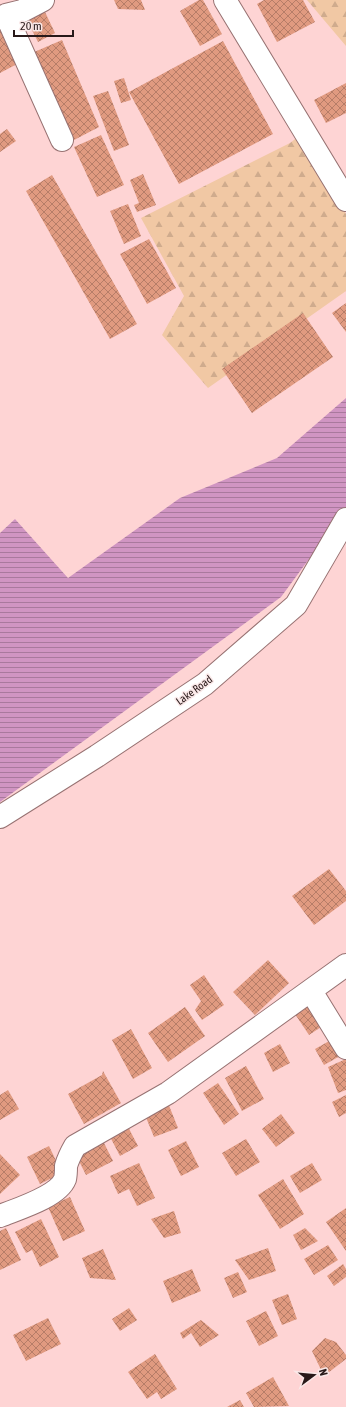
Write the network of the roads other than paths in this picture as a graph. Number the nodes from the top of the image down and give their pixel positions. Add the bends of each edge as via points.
1 (43, 0) edge
2 (225, 0) edge
3 (3, 16) edge
4 (62, 140) dead end
5 (346, 200) edge
6 (346, 519) edge
7 (0, 817) edge
8 (346, 965) edge
9 (310, 991) junction
10 (346, 1048) edge
11 (0, 1216) edge

1 - 3 street via 22,11
2 - 5 street
3 - 4 street
6 - 7 street, Lake Road via 296,605 210,679 97,756
8 - 9 street
9 - 10 street
9 - 11 street via 168,1093 75,1146 64,1179 56,1190

